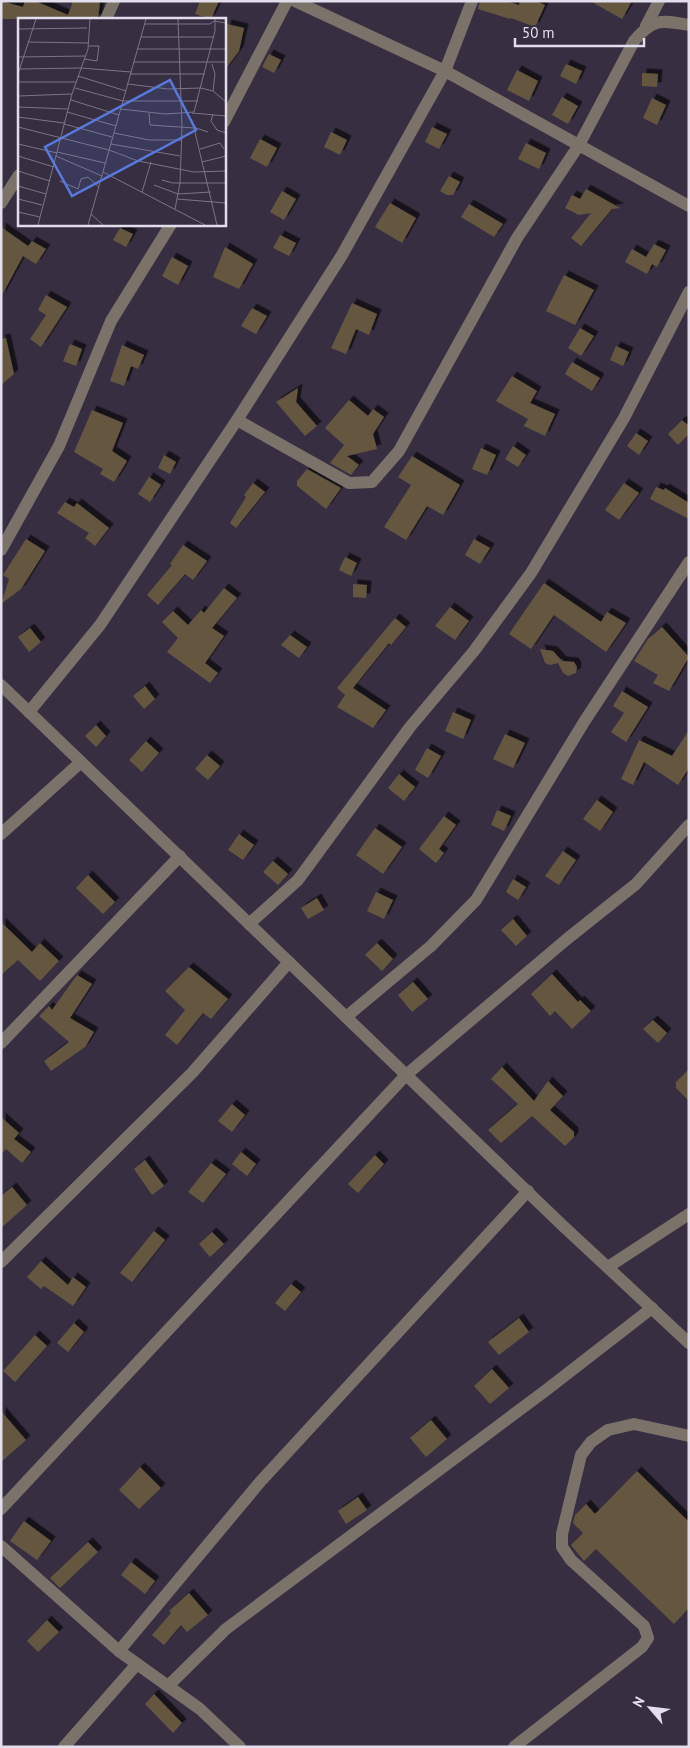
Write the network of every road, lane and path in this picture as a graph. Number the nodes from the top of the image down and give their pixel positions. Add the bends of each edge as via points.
1 (114, 1) edge
2 (286, 1) edge
3 (295, 1) edge
4 (472, 1) edge
5 (659, 1) edge
6 (106, 18) edge
7 (689, 25) edge
8 (646, 26) junction
9 (445, 71) junction
10 (225, 120) edge
11 (579, 144) junction
12 (18, 177) edge
13 (1, 203) edge
14 (689, 206) edge
15 (170, 225) edge
16 (689, 292) edge
17 (237, 420) junction
18 (1, 550) edge
19 (689, 562) edge
20 (1, 685) edge
21 (29, 712) junction
22 (81, 762) junction
23 (689, 825) edge
24 (1, 834) edge
25 (180, 856) junction
26 (249, 924) junction
27 (289, 962) junction
28 (346, 1017) junction
29 (1, 1042) edge
30 (406, 1075) junction
31 (528, 1191) junction
32 (689, 1214) edge
33 (1, 1262) edge
34 (608, 1267) junction
35 (652, 1308) junction
36 (689, 1343) edge
37 (689, 1436) edge
38 (1, 1509) edge
39 (1, 1546) edge
40 (119, 1651) junction
41 (136, 1664) junction
42 (168, 1686) junction
43 (64, 1747) edge
44 (240, 1747) edge
45 (514, 1747) edge

1 - 6 street
2 - 10 street
3 - 9 street
4 - 9 street
5 - 8 street
7 - 8 street via 661,20
8 - 11 street via 634,41
9 - 11 street
9 - 17 street via 342,255
11 - 14 street
11 - 17 street via 517,238 398,451 372,482 349,483
12 - 13 street
15 - 18 street via 111,321 59,446
16 - 26 street via 624,418 531,573 474,650 410,727 298,880
17 - 21 street via 100,625
19 - 28 street via 584,722 476,900 431,946
20 - 21 street
21 - 22 street
22 - 24 street
22 - 25 street
23 - 30 street via 636,884
25 - 26 street
25 - 29 street
26 - 27 street
27 - 28 street
27 - 33 street via 192,1074
28 - 30 street
30 - 31 street
30 - 38 street
31 - 34 street
31 - 40 street via 260,1482
32 - 34 street
34 - 35 street
35 - 36 street
35 - 42 street via 226,1629
37 - 45 street via 634,1424 608,1430 581,1456 562,1534 562,1547 571,1560 644,1626 648,1638
39 - 40 street
40 - 41 street
41 - 42 street
41 - 43 street
42 - 44 street via 200,1709

